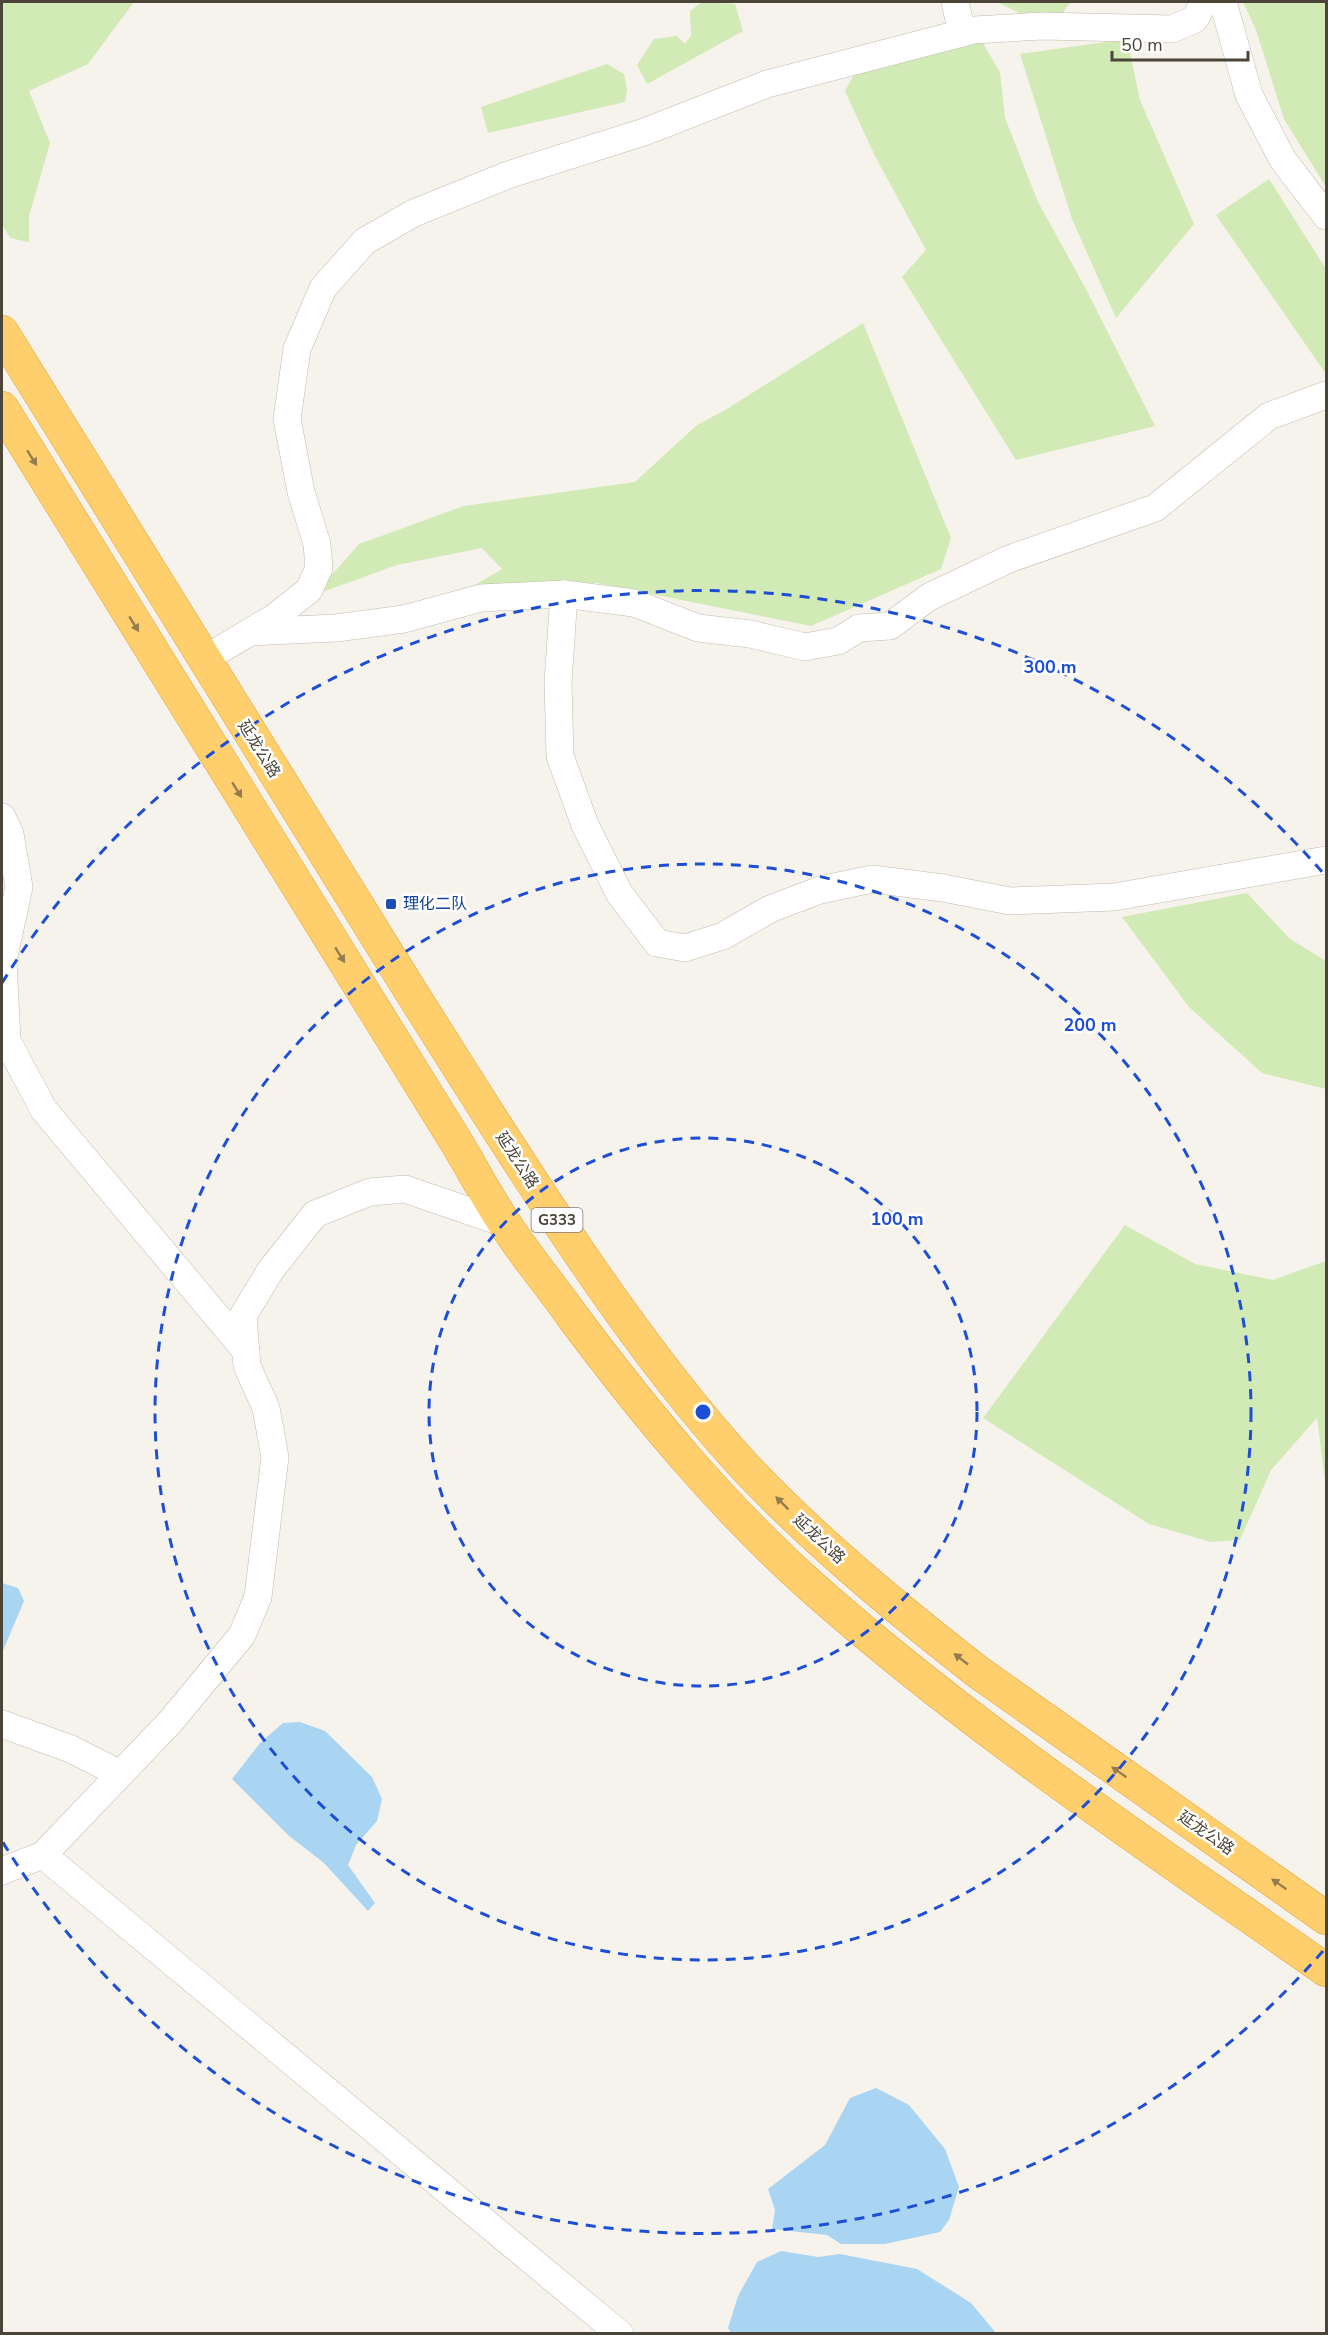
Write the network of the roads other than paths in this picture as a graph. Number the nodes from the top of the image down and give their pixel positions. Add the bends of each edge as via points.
1 (956, 2) edge
2 (1223, 2) edge
3 (1199, 10) edge
4 (1232, 30) junction
5 (962, 33) junction
6 (1326, 216) edge
7 (2, 332) edge
8 (1326, 395) edge
9 (2, 408) edge
10 (564, 594) junction
11 (250, 632) junction
12 (203, 660) junction
13 (2, 817) edge
14 (1326, 860) edge
15 (504, 1223) junction
16 (246, 1351) junction
17 (2, 1724) edge
18 (120, 1774) junction
19 (43, 1855) junction
20 (2, 1871) edge
21 (1326, 1918) edge
22 (1326, 1971) edge
23 (620, 2334) edge

1 - 5 street
2 - 4 street
3 - 4 street
3 - 5 street via 1172,29 1042,26
4 - 6 street via 1249,95 1283,160
5 - 11 street via 767,84 644,132 508,175 414,213 365,241 323,288 297,349 287,419 320,568 309,590
7 - 12 highway, 延龙公路 / G333
8 - 10 street via 1269,416 1155,508 1009,559 929,597 890,626 859,628 837,641 805,647 750,634 698,628 634,603
9 -> 15 highway, G333
10 - 11 street via 481,598 404,619 336,628
10 - 14 street via 558,682 560,756 585,825 619,893 657,943 685,948 723,936 770,909 820,890 872,879 1022,901 1114,897
11 - 12 street
21 -> 12 highway, 延龙公路 / G333 via 960,1658 865,1581 745,1466 645,1347 505,1143
13 - 16 street via 10,834 19,887 3,961 7,1041 44,1110
15 - 16 street via 405,1189 370,1192 315,1214 270,1271 243,1316
15 - 22 highway, G333 via 665,1435 711,1488 810,1585 874,1641 996,1735
16 - 18 street via 247,1366 266,1408 275,1457 258,1597 242,1635 171,1721
17 - 18 street via 70,1749
18 - 19 street
19 - 20 street
19 - 23 street

